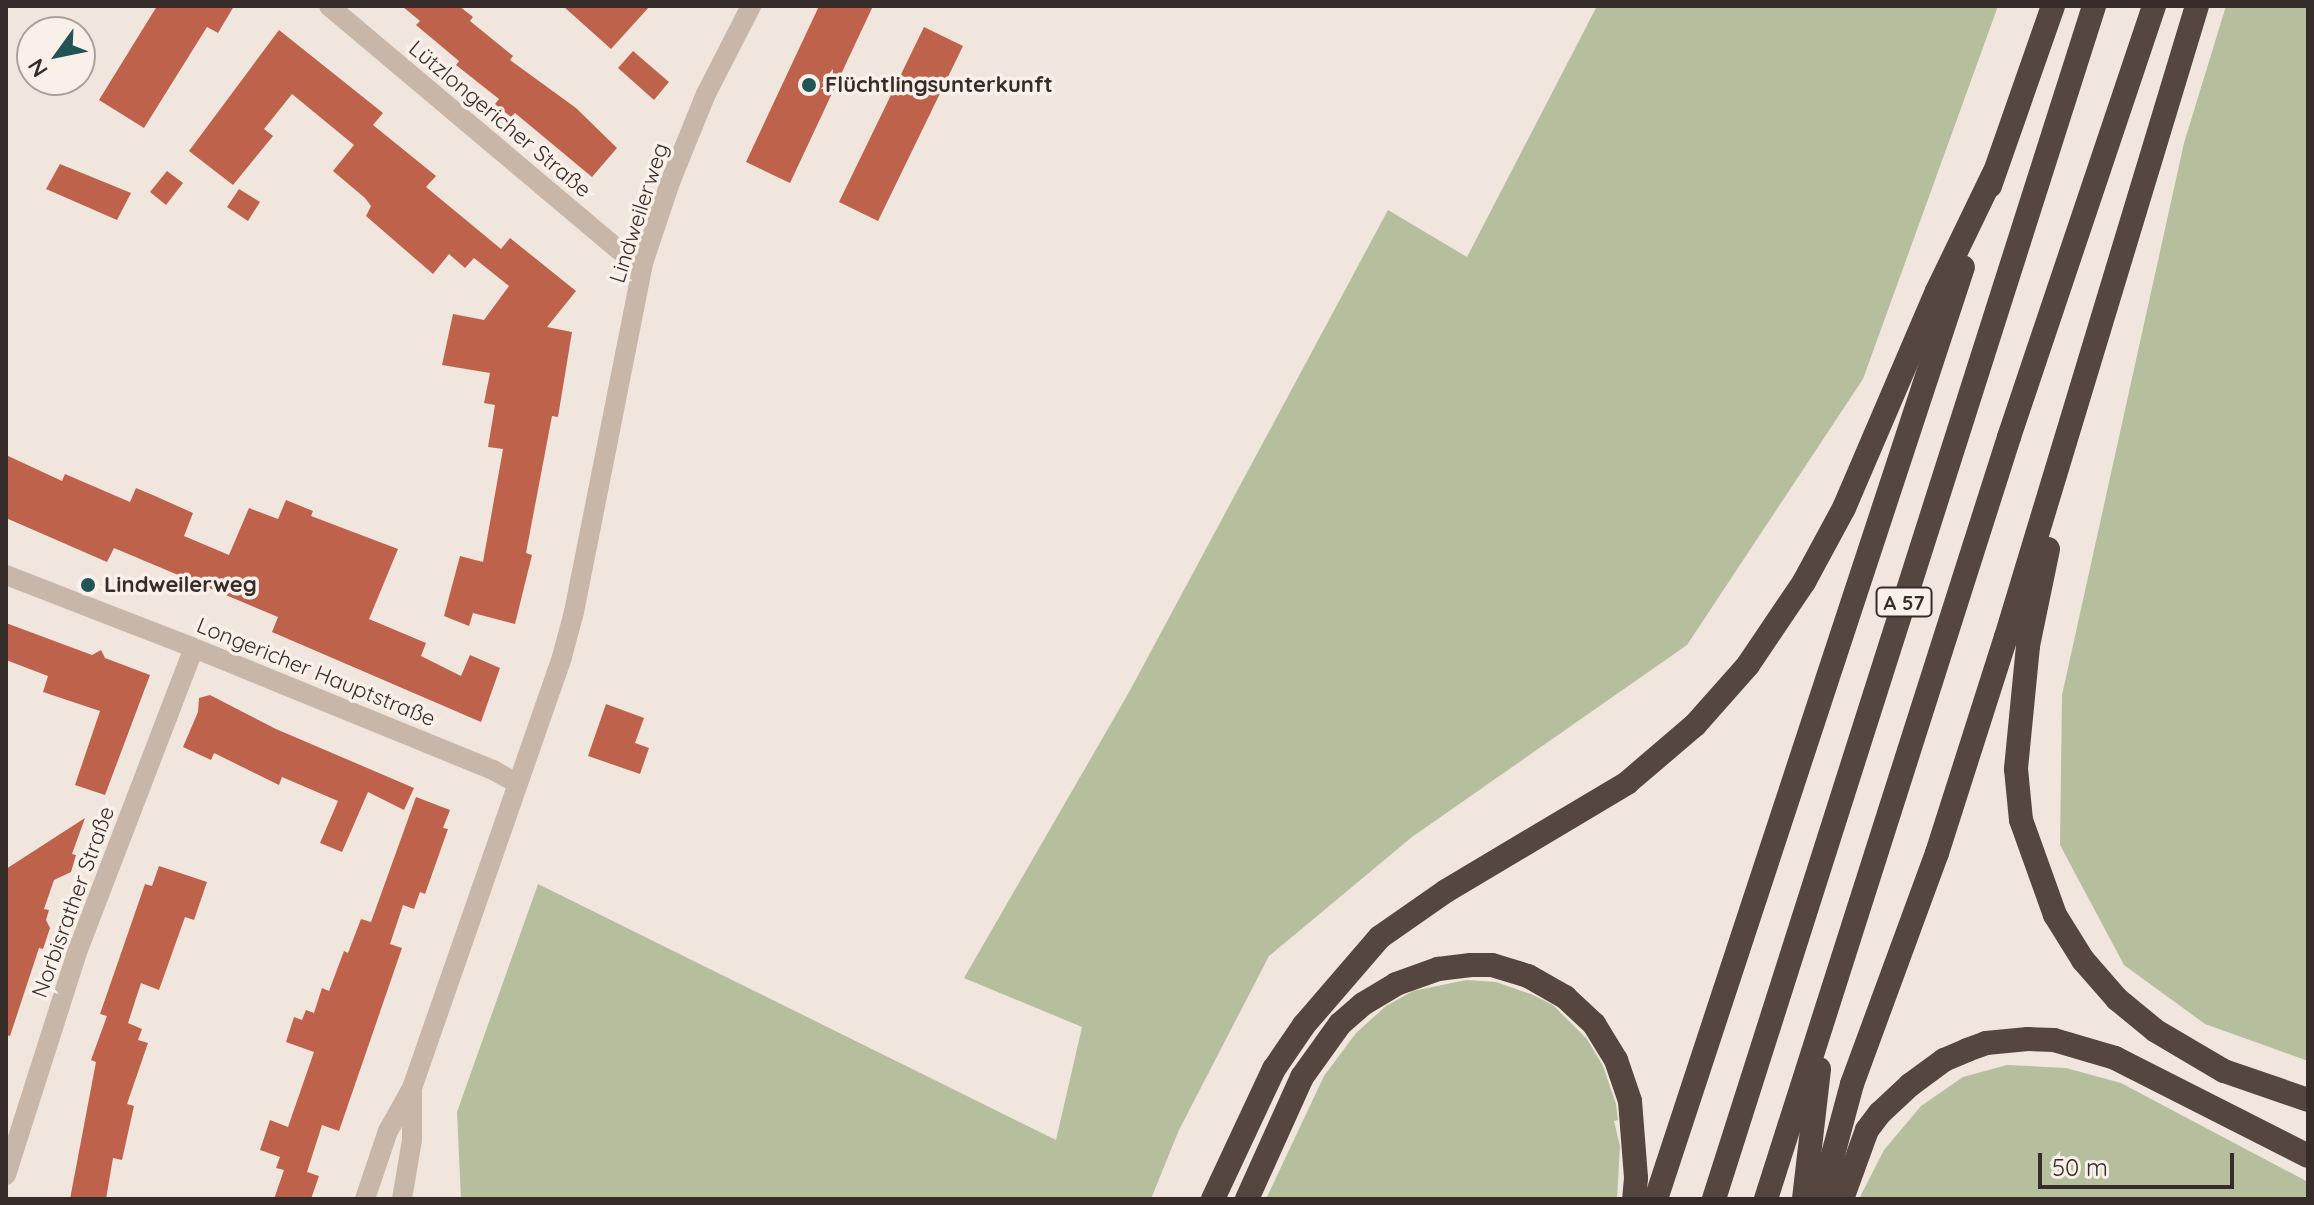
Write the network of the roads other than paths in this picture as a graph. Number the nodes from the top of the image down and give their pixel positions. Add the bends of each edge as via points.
1 (329, 6) edge
2 (751, 6) edge
3 (2053, 6) edge
4 (2094, 6) edge
5 (2154, 6) edge
6 (2197, 6) edge
7 (1994, 173) junction
8 (644, 260) junction
9 (2072, 425) junction
10 (6, 575) edge
11 (194, 648) junction
12 (516, 783) junction
13 (1827, 1012) junction
14 (412, 1088) junction
15 (2308, 1100) edge
16 (2308, 1156) edge
17 (6, 1175) edge
18 (365, 1199) edge
19 (402, 1199) edge
20 (1213, 1199) edge
21 (1247, 1199) edge
22 (1634, 1199) edge
23 (1656, 1199) edge
24 (1714, 1199) edge
25 (1766, 1199) edge
26 (1804, 1199) edge
27 (1821, 1199) edge
28 (1842, 1199) edge

1 - 8 street, Lützlongericher Straße via 619,250
2 - 8 street, Lindweilerweg via 706,94
3 - 7 highway
4 - 24 highway, A 57
5 - 13 highway, A 57 via 2009,437
6 - 9 highway
7 - 20 highway via 1844,508 1804,582 1748,665 1695,725 1627,783 1446,891 1380,937 1304,1025 1274,1069
7 - 23 highway
8 - 12 street, Lindweilerweg via 574,612
9 - 15 highway via 2028,646 2016,745 2028,845 2055,915 2083,960 2117,999 2156,1031 2224,1071
9 - 27 highway via 1937,853 1852,1084
10 - 11 street, Longericher Hauptstraße
11 - 12 street, Longericher Hauptstraße
11 - 17 street, Norbisrather Straße via 76,955
12 - 14 street, Lindweilerweg
13 - 25 highway, A 57
13 - 26 highway
14 - 18 street, Lindweilerweg via 388,1131
14 - 19 street, Lindweilerweg via 412,1140
16 - 28 highway via 2115,1058 2054,1040 2028,1039 1967,1050 1910,1085 1867,1130
21 - 22 highway via 1302,1077 1340,1024 1396,984 1438,969 1471,965 1528,976 1565,997 1594,1024 1616,1060 1630,1101

